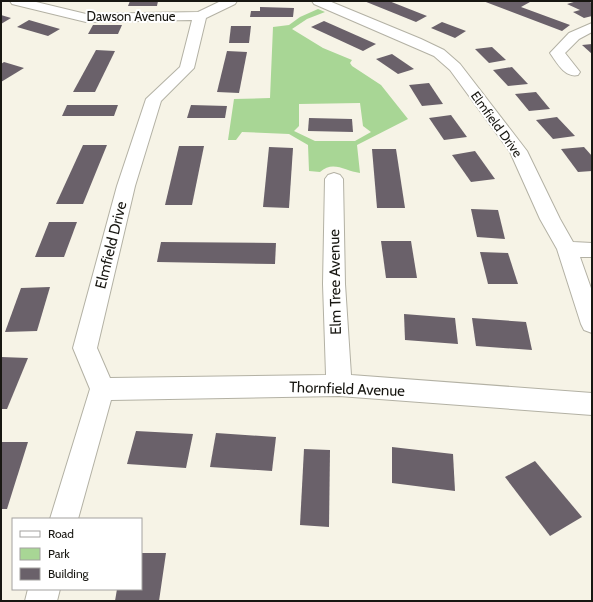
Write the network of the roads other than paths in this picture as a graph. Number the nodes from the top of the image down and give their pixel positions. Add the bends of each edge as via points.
1 (16, 1) edge
2 (231, 1) edge
3 (318, 1) edge
4 (200, 16) junction
5 (592, 27) edge
6 (573, 72) dead end
7 (334, 179) dead end
8 (567, 249) junction
9 (592, 250) edge
10 (592, 324) edge
11 (339, 385) junction
12 (102, 389) junction
13 (592, 404) edge
14 (64, 518) edge
15 (44, 590) edge
16 (41, 601) edge

1 - 4 street, Dawson Avenue via 86,18
2 - 4 street
3 - 8 street, Elmfield Drive via 422,45 455,67 518,151
4 - 12 street, Elmfield Drive via 187,68 154,99 126,186 85,348
5 - 6 street via 574,36 557,53
7 - 11 street, Elm Tree Avenue via 334,284
8 - 9 street
8 - 10 street, Elmfield Drive
11 - 12 street, Thornfield Avenue
11 - 13 street, Thornfield Avenue
12 - 14 street
15 - 16 street

